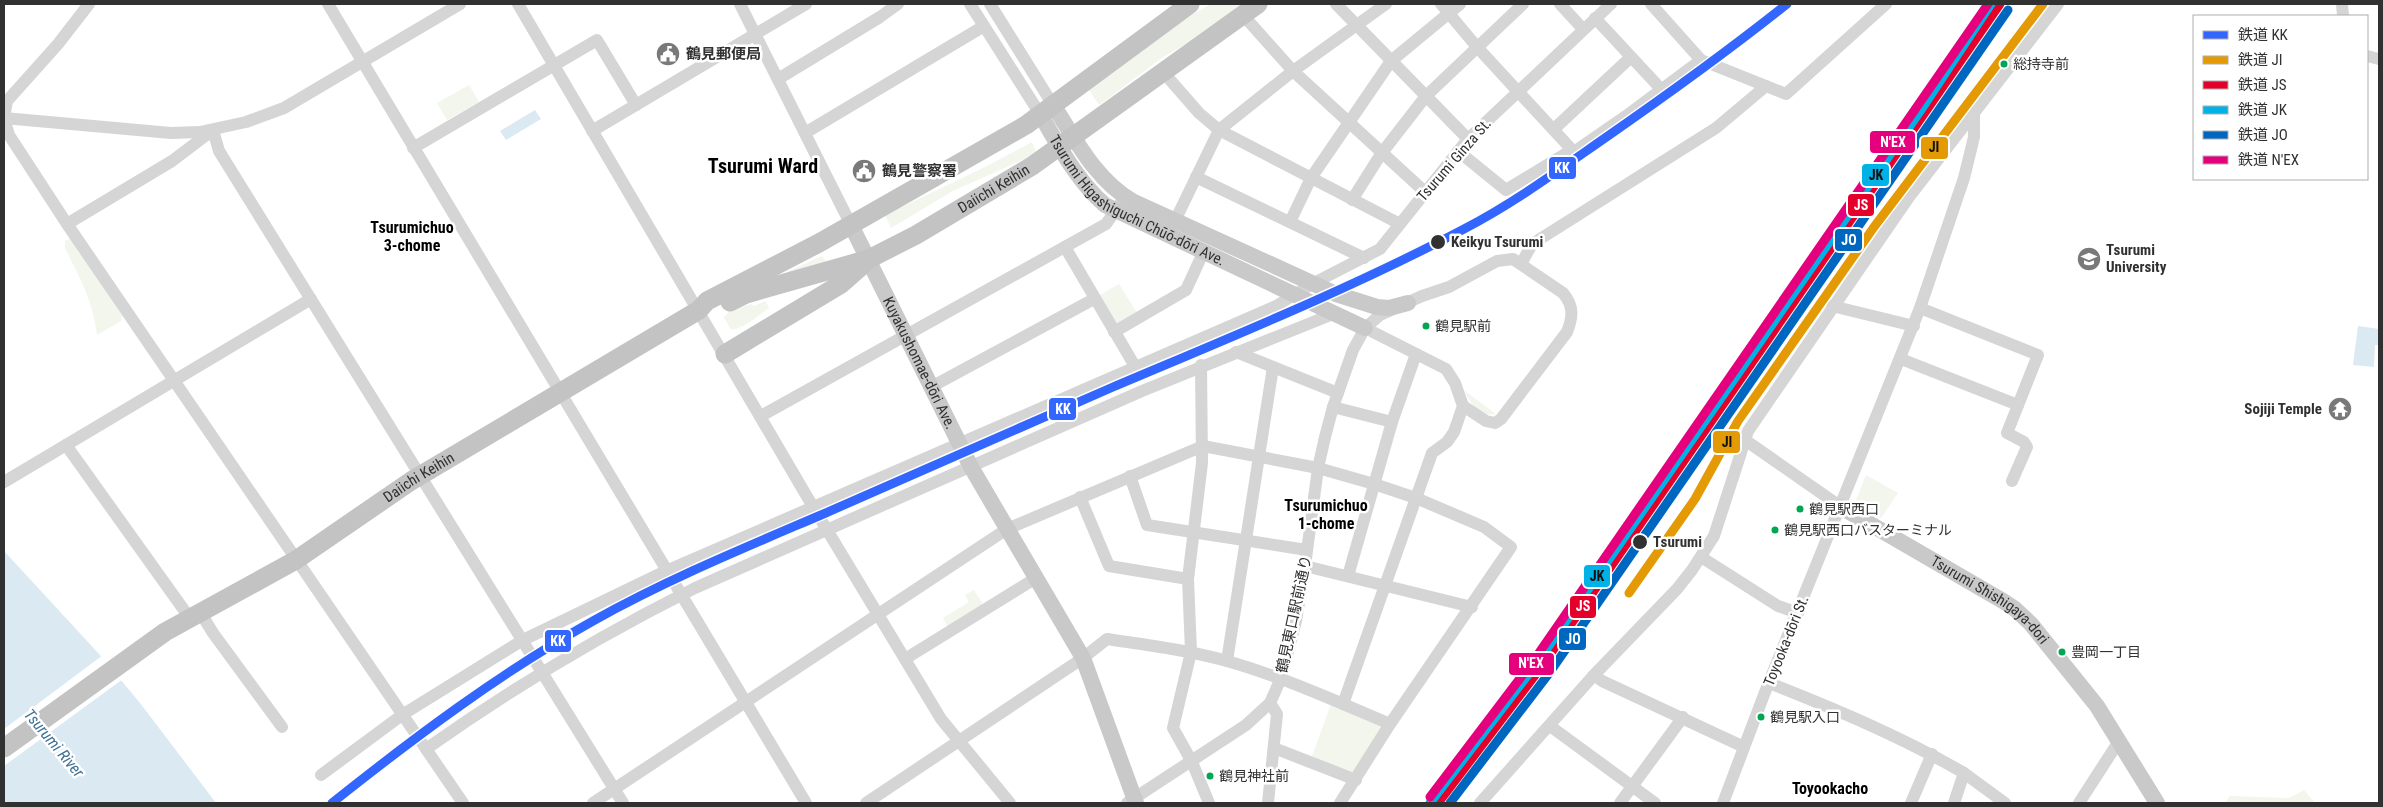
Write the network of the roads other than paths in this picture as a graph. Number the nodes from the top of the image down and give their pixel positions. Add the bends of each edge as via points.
1 (89, 4) edge
2 (328, 4) edge
3 (460, 4) edge
4 (518, 4) edge
5 (740, 4) edge
6 (806, 4) edge
7 (898, 4) edge
8 (970, 4) edge
9 (1190, 4) edge
10 (1258, 4) edge
11 (1336, 4) edge
12 (1386, 4) edge
13 (1460, 4) edge
14 (1523, 4) edge
15 (1560, 4) edge
16 (1611, 4) edge
17 (1651, 4) edge
18 (1886, 4) edge
19 (2058, 4) edge
20 (995, 5) edge
21 (1445, 9) edge
22 (1243, 15) junction
23 (1595, 18) junction
24 (982, 22) junction
25 (1356, 26) junction
26 (1582, 30) junction
27 (755, 34) junction
28 (1477, 47) junction
29 (1631, 57) junction
30 (1701, 60) junction
31 (362, 61) junction
32 (1391, 61) junction
33 (553, 64) junction
34 (1293, 71) junction
35 (1164, 73) junction
36 (778, 79) junction
37 (1766, 86) junction
38 (1662, 89) junction
39 (1518, 91) junction
40 (1426, 96) junction
41 (636, 105) junction
42 (1047, 110) junction
43 (1974, 112) junction
44 (4, 118) edge
45 (1348, 123) junction
46 (213, 130) junction
47 (1218, 130) junction
48 (1554, 130) junction
49 (592, 131) junction
50 (805, 133) junction
51 (1468, 139) junction
52 (1066, 142) junction
53 (413, 148) junction
54 (1458, 151) junction
55 (1574, 152) junction
56 (1381, 154) junction
57 (1196, 177) junction
58 (1311, 178) junction
59 (1425, 192) junction
60 (1125, 197) junction
61 (1352, 200) junction
62 (1115, 211) junction
63 (1290, 222) junction
64 (67, 224) junction
65 (852, 224) junction
66 (1400, 224) junction
67 (1171, 229) junction
68 (1065, 247) junction
69 (1203, 253) junction
70 (1364, 258) junction
71 (869, 259) junction
72 (1521, 264) junction
73 (1312, 284) junction
74 (1336, 294) junction
75 (1294, 295) junction
76 (1094, 299) junction
77 (311, 300) junction
78 (1408, 303) junction
79 (1832, 306) junction
80 (1920, 308) junction
81 (699, 310) junction
82 (1333, 314) junction
83 (1914, 326) junction
84 (1365, 328) junction
85 (1114, 332) junction
86 (905, 336) junction
87 (1236, 352) junction
88 (725, 354) junction
89 (1416, 354) junction
90 (1901, 359) junction
91 (1201, 365) junction
92 (1273, 367) junction
93 (1134, 369) junction
94 (174, 381) junction
95 (931, 387) junction
96 (1142, 391) junction
97 (560, 392) junction
98 (1338, 394) junction
99 (2018, 405) junction
100 (1463, 406) junction
101 (1333, 407) junction
102 (760, 416) junction
103 (1392, 422) junction
104 (1745, 440) junction
105 (960, 444) junction
106 (66, 445) junction
107 (1203, 446) junction
108 (1258, 456) junction
109 (971, 467) junction
110 (1318, 468) junction
111 (420, 476) junction
112 (1130, 476) junction
113 (2012, 481) dead end
114 (4, 482) edge
115 (1374, 484) junction
116 (1080, 498) junction
117 (1416, 498) junction
118 (814, 507) junction
119 (1841, 507) junction
120 (1007, 529) junction
121 (828, 530) junction
122 (1192, 532) junction
123 (1245, 540) junction
124 (1308, 550) junction
125 (1700, 556) junction
126 (296, 560) junction
127 (1305, 566) junction
128 (666, 571) junction
129 (1348, 576) junction
130 (1036, 578) junction
131 (1188, 579) junction
132 (1385, 586) junction
133 (680, 595) junction
134 (1472, 607) junction
135 (1798, 613) junction
136 (877, 614) junction
137 (194, 615) junction
138 (522, 640) junction
139 (1191, 652) junction
140 (1083, 658) junction
141 (905, 659) junction
142 (1227, 661) junction
143 (542, 671) junction
144 (1594, 675) junction
145 (1281, 678) junction
146 (1769, 683) junction
147 (1270, 702) junction
148 (745, 703) junction
149 (1343, 704) junction
150 (402, 715) junction
151 (1683, 717) junction
152 (1390, 724) junction
153 (1550, 726) junction
154 (282, 727) dead end
155 (959, 740) junction
156 (2119, 741) junction
157 (1744, 747) junction
158 (4, 748) edge
159 (1274, 748) junction
160 (426, 749) junction
161 (1932, 754) junction
162 (1192, 762) junction
163 (1964, 773) junction
164 (321, 775) dead end
165 (1356, 780) junction
166 (1632, 786) junction
167 (614, 789) junction
168 (1133, 801) edge
169 (1727, 802) edge
170 (463, 803) edge
171 (592, 803) edge
172 (623, 803) edge
173 (806, 803) edge
174 (866, 803) edge
175 (1010, 803) edge
176 (1209, 803) edge
177 (1268, 803) edge
178 (1340, 803) edge
179 (1480, 803) edge
180 (1620, 803) edge
181 (1655, 803) edge
182 (1911, 803) edge
183 (1954, 803) edge
184 (2005, 803) edge
185 (2078, 803) edge
186 (2157, 803) edge

1 - 44 street via 11,95
2 - 31 street
3 - 31 street
4 - 33 street
5 - 27 street, Kuyakushomae-dōri Ave.
6 - 27 street
7 - 36 street
8 - 24 street, Tsurumi Higashiguchi Chūō-dōri Ave.
9 - 42 highway, Daiichi Keihin
10 - 22 highway, Daiichi Keihin
11 - 25 street
12 - 25 street
13 - 21 street
14 - 28 street
15 - 26 street
16 - 23 street, Tsurumi Ginza St.
17 - 30 street
18 - 37 street via 1786,94
19 - 43 street
20 - 24 street
20 - 42 street, Tsurumi Higashiguchi Chūō-dōri Ave.
21 - 28 street
21 - 32 street
22 - 34 street
22 - 35 highway, Daiichi Keihin
23 - 26 street, Tsurumi Ginza St.
23 - 29 street
24 - 42 street, Tsurumi Higashiguchi Chūō-dōri Ave.
24 - 50 street
25 - 32 street
25 - 34 street
26 - 39 street, Tsurumi Ginza St.
27 - 36 street, Kuyakushomae-dōri Ave.
27 - 41 street
28 - 39 street
28 - 40 street
29 - 38 street
29 - 48 street
30 - 37 street
30 - 38 street
31 - 46 street via 284,108
31 - 53 street
32 - 40 street
32 - 45 street
33 - 41 street via 597,40
33 - 49 street
33 - 53 street
34 - 45 street
34 - 47 street
35 - 47 street
35 - 52 highway, Daiichi Keihin
36 - 50 street, Kuyakushomae-dōri Ave.
37 - 72 street via 1716,128 1532,244
38 - 55 street
39 - 48 street
39 - 51 street, Tsurumi Ginza St.
40 - 51 street
40 - 56 street
41 - 49 street
42 - 52 main road, Tsurumi Higashiguchi Chūō-dōri Ave.
42 - 65 highway, Daiichi Keihin via 1026,126
43 - 79 street via 1908,196
43 - 80 street, Toyooka-dōri St. via 1974,137 1964,178
44 - 46 street via 171,133
44 - 64 street via 13,143
45 - 56 street
45 - 58 street
46 - 64 street via 172,161
46 - 77 street via 219,151
47 - 57 street
47 - 58 street
48 - 55 street
49 - 81 street
50 - 65 street, Kuyakushomae-dōri Ave.
51 - 54 street, Tsurumi Ginza St.
52 - 60 main road, Tsurumi Higashiguchi Chūō-dōri Ave. via 1109,186
52 - 62 main road, Tsurumi Higashiguchi Chūō-dōri Ave. via 1094,196
52 - 71 highway, Daiichi Keihin via 1032,166
53 - 97 street
54 - 55 street via 1506,190 1567,153
54 - 59 street, Tsurumi Ginza St.
56 - 59 street
56 - 61 street
57 - 63 street
57 - 67 street
58 - 61 street
58 - 63 street
59 - 66 street, Tsurumi Ginza St.
60 - 62 street
60 - 67 main road, Tsurumi Higashiguchi Chūō-dōri Ave.
61 - 66 street
62 - 67 main road, Tsurumi Higashiguchi Chūō-dōri Ave.
62 - 68 street via 1106,224
63 - 70 street
64 - 94 street
65 - 71 main road, Kuyakushomae-dōri Ave.
65 - 81 highway, Daiichi Keihin via 707,301
66 - 70 street, Tsurumi Ginza St. via 1380,249
67 - 69 main road, Tsurumi Higashiguchi Chūō-dōri Ave.
67 - 73 main road, Tsurumi Higashiguchi Chūō-dōri Ave.
68 - 76 street
68 - 86 street
69 - 75 main road, Tsurumi Higashiguchi Chūō-dōri Ave.
69 - 85 street via 1186,290
70 - 73 street, Tsurumi Ginza St.
71 - 81 highway, Daiichi Keihin via 746,294 712,311
71 - 86 main road, Kuyakushomae-dōri Ave.
71 - 88 highway via 841,284
72 - 78 street via 1513,259 1497,261
72 - 100 street via 1563,293 1569,301 1573,310 1567,332 1501,419 1495,423 1486,422
73 - 74 main road, Tsurumi Higashiguchi Chūō-dōri Ave.
73 - 75 street, Tsurumi Ginza St.
74 - 78 main road via 1377,307 1389,308
74 - 84 main road via 1359,313
75 - 82 main road, Tsurumi Higashiguchi Chūō-dōri Ave.
75 - 93 street, Tsurumi Ginza St.
76 - 85 street
76 - 95 street
77 - 94 street
77 - 111 street
78 - 84 street via 1380,316
79 - 83 street
79 - 104 street
80 - 83 street, Toyooka-dōri St.
80 - 99 street via 2038,355
81 - 88 street
81 - 97 highway, Daiichi Keihin
82 - 84 main road, Tsurumi Higashiguchi Chūō-dōri Ave.
82 - 87 street
83 - 90 street, Toyooka-dōri St.
84 - 89 street
84 - 98 street, 鶴見東口駅前通り
85 - 93 street
86 - 95 main road, Kuyakushomae-dōri Ave.
86 - 102 street
87 - 91 street
87 - 92 street
88 - 102 street
89 - 100 street via 1446,369
89 - 103 street
90 - 99 street
90 - 119 street, Toyooka-dōri St.
91 - 96 street
91 - 107 street
92 - 98 street
92 - 108 street
93 - 96 street
93 - 105 street, Tsurumi Ginza St.
94 - 106 street
94 - 126 street
95 - 105 main road, Kuyakushomae-dōri Ave.
96 - 109 street
97 - 111 highway, Daiichi Keihin
97 - 128 street
98 - 101 street, 鶴見東口駅前通り
99 - 113 street via 2007,433 2027,444 2027,451
100 - 117 street via 1454,432 1432,453
101 - 103 street
101 - 110 street, 鶴見東口駅前通り
102 - 118 street
103 - 115 street
104 - 119 street
104 - 125 street via 1714,536
105 - 109 main road, Kuyakushomae-dōri Ave.
105 - 118 street, Tsurumi Ginza St.
106 - 114 street
106 - 137 street
107 - 108 street
107 - 112 street
107 - 122 street
108 - 110 street
108 - 123 street
109 - 120 main road, Kuyakushomae-dōri Ave.
109 - 121 street
110 - 115 street
110 - 124 street, 鶴見東口駅前通り
111 - 126 highway, Daiichi Keihin
111 - 138 street
112 - 116 street
112 - 122 street via 1147,525
115 - 117 street
115 - 129 street
116 - 120 street
116 - 131 street via 1109,566
117 - 132 street
117 - 134 street via 1484,526 1511,547
118 - 121 street
118 - 128 street, Tsurumi Ginza St.
119 - 135 street, Toyooka-dōri St.
119 - 156 main road, Tsurumi Shishigaya-dori via 2015,609 2031,624 2097,706
120 - 130 main road, Kuyakushomae-dōri Ave.
120 - 136 street
121 - 133 street
121 - 136 street
122 - 123 street
122 - 131 street
123 - 124 street
123 - 142 street
124 - 127 street, 鶴見東口駅前通り
125 - 135 street via 1778,606
125 - 144 street via 1677,589
126 - 137 highway, Daiichi Keihin
126 - 150 street
127 - 129 street
127 - 145 street, 鶴見東口駅前通り via 1296,621
128 - 133 street
128 - 138 street, Tsurumi Ginza St.
129 - 132 street
130 - 140 main road, Kuyakushomae-dōri Ave.
130 - 141 street
131 - 139 street
132 - 134 street
132 - 149 street
133 - 143 street
133 - 148 street
134 - 152 street
135 - 146 street, Toyooka-dōri St.
136 - 141 street
136 - 148 street
137 - 154 street via 212,633
137 - 158 highway, Daiichi Keihin via 142,647
138 - 143 street
138 - 150 street, Tsurumi Ginza St.
139 - 140 street via 1107,639
139 - 142 street
139 - 162 street via 1173,728
140 - 155 street
140 - 168 main road, Kuyakushomae-dōri Ave.
141 - 155 street via 941,719
142 - 145 street
143 - 160 street via 478,711
143 - 167 street
144 - 151 street
144 - 153 street
145 - 147 street, 鶴見東口駅前通り
145 - 149 street
146 - 157 street, Toyooka-dōri St.
146 - 161 street via 1825,704
147 - 159 street via 1277,714
147 - 162 street, 鶴見東口駅前通り via 1246,725
148 - 167 street
148 - 173 street
149 - 152 street
150 - 160 street
150 - 164 street, Tsurumi Ginza St.
151 - 157 street
151 - 166 street
152 - 165 street
153 - 166 street
153 - 179 street
155 - 174 street
155 - 175 street
156 - 185 street
156 - 186 main road, Tsurumi Shishigaya-dori
157 - 169 street, Toyooka-dōri St.
159 - 165 street
159 - 177 street
160 - 170 street
161 - 163 street
161 - 182 street
162 - 168 street, 鶴見東口駅前通り
162 - 176 street
163 - 183 street
163 - 184 street
165 - 178 street
166 - 180 street
166 - 181 street
167 - 171 street
167 - 172 street

